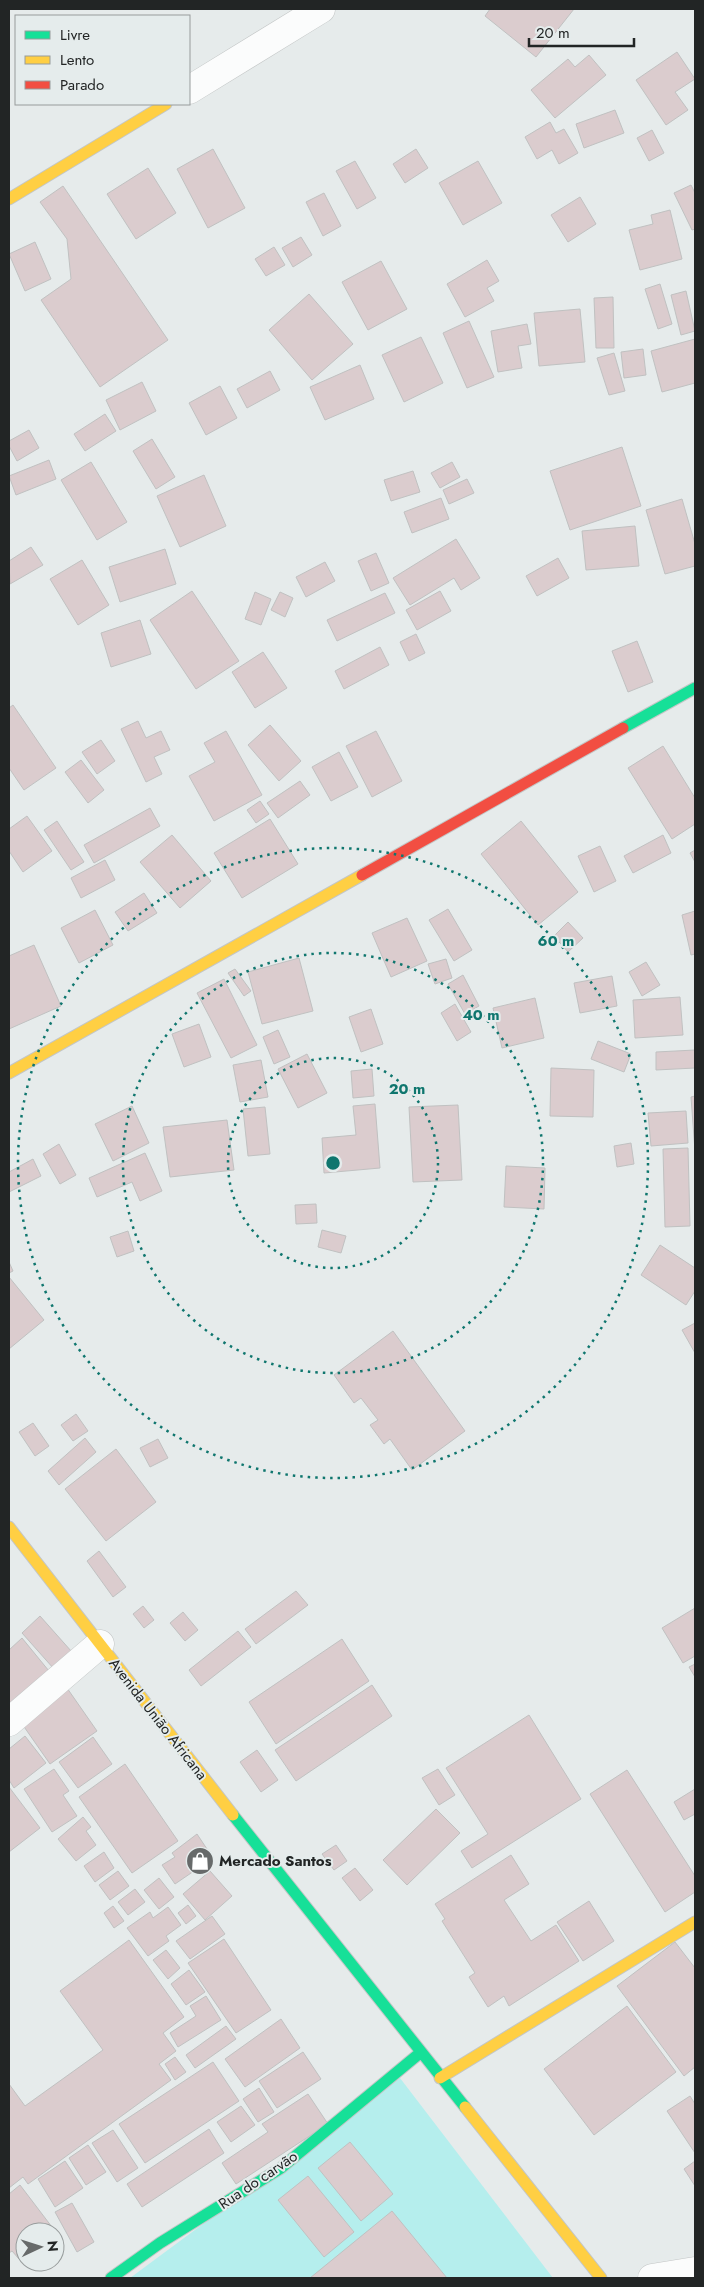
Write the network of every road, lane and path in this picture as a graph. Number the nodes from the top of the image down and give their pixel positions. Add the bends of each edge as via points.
1 (322, 9) edge
2 (190, 89) edge
3 (164, 105) edge
4 (9, 199) edge
5 (695, 688) edge
6 (9, 1072) edge
7 (9, 1527) edge
8 (100, 1644) junction
9 (9, 1722) edge
10 (695, 1922) edge
11 (420, 2053) junction
12 (440, 2078) junction
13 (695, 2271) edge
14 (111, 2278) edge
15 (601, 2278) edge
16 (652, 2278) edge

1 - 2 street
3 - 4 street
5 - 6 street
7 - 8 street, Avenida União Africana
8 - 9 street
8 - 11 street, Avenida União Africana
10 - 12 street
11 - 12 street, Avenida União Africana
11 - 14 street, Rua do carvão via 281,2168 160,2243
12 - 15 street, Avenida União Africana
13 - 16 street

